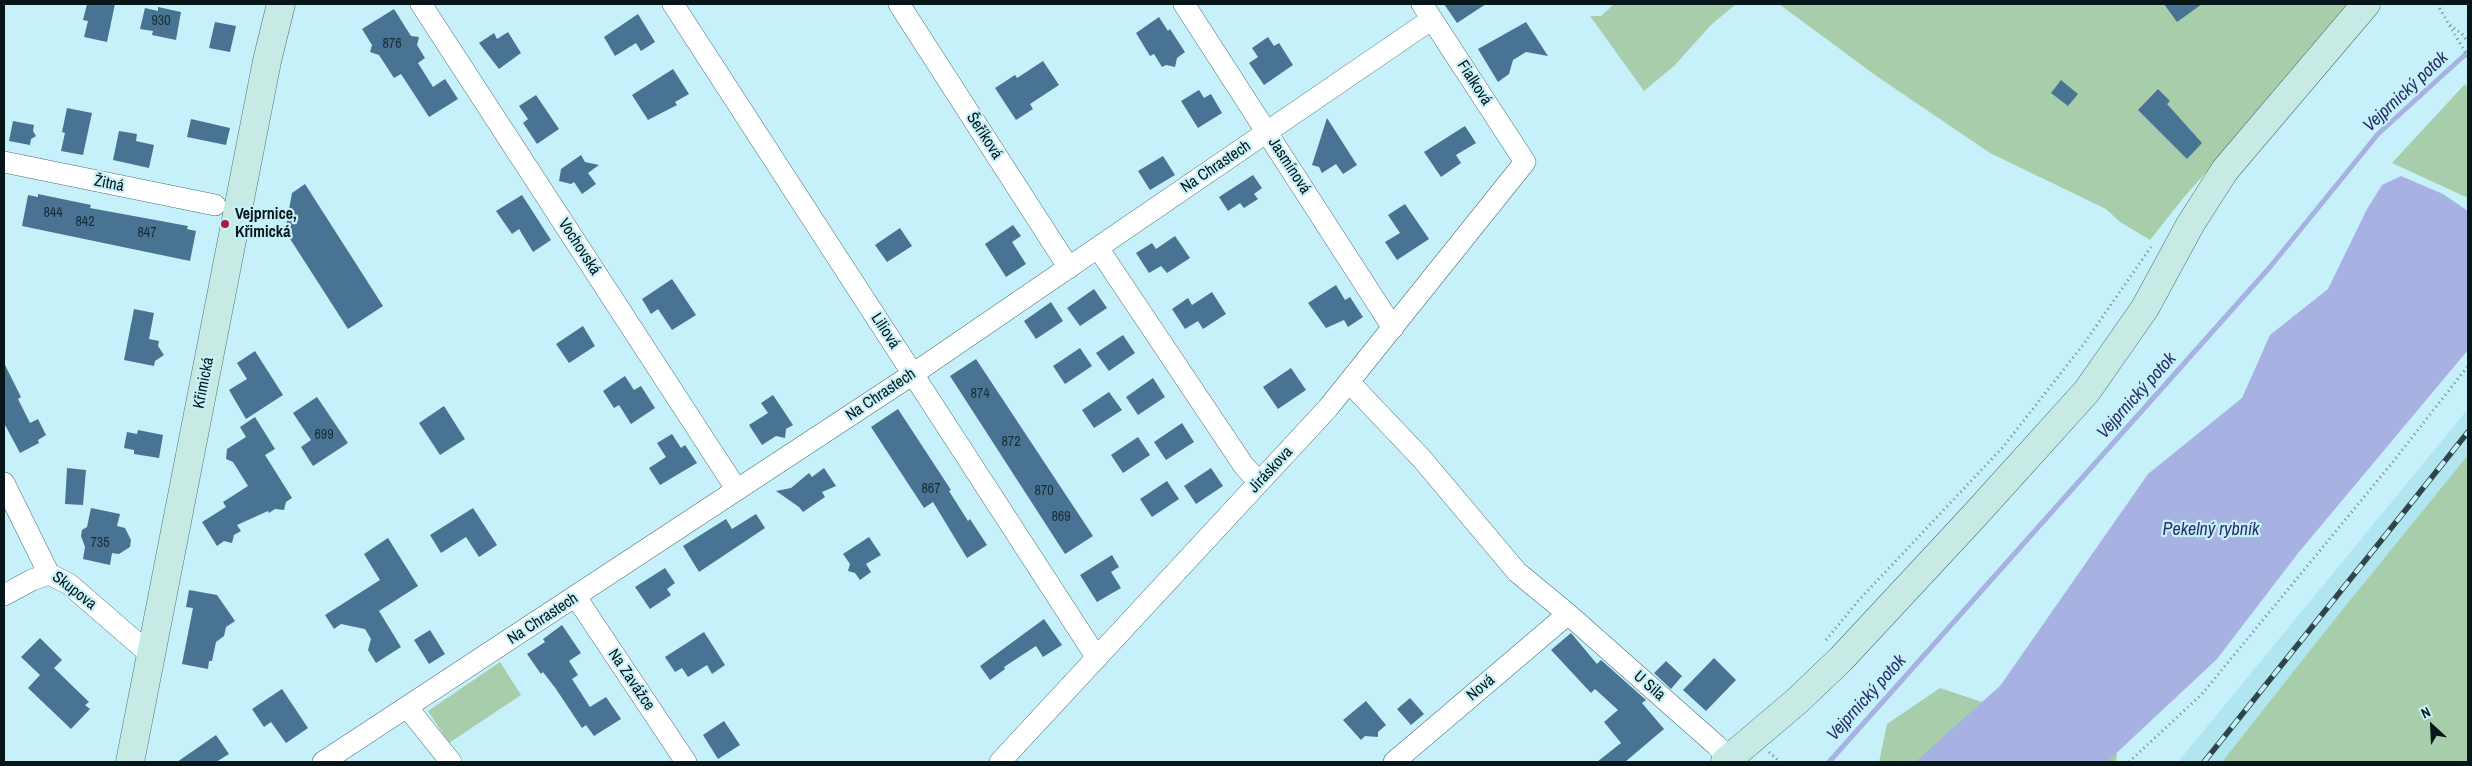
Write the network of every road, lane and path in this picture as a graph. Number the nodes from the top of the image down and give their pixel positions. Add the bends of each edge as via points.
1 (278, 4) edge
2 (421, 4) edge
3 (673, 4) edge
4 (899, 4) edge
5 (1184, 4) edge
6 (2366, 4) edge
7 (2437, 4) edge
8 (1427, 12) edge
9 (2450, 24) junction
10 (2468, 42) edge
11 (2468, 57) edge
12 (1268, 132) junction
13 (4, 162) edge
14 (1525, 162) joint
15 (215, 205) dead end
16 (2155, 243) dead end
17 (1098, 248) junction
18 (1069, 268) junction
19 (1393, 328) junction
20 (2468, 366) edge
21 (913, 374) junction
22 (1349, 382) junction
23 (1259, 482) junction
24 (4, 483) edge
25 (737, 490) junction
26 (49, 574) junction
27 (4, 595) edge
28 (576, 597) junction
29 (1568, 614) junction
30 (1820, 646) dead end
31 (151, 655) junction
32 (1096, 658) junction
33 (407, 707) junction
34 (1727, 761) edge
35 (130, 762) edge
36 (323, 762) edge
37 (451, 762) edge
38 (686, 762) edge
39 (1000, 762) edge
40 (1394, 762) edge
41 (2130, 762) edge

1 - 31 main road, Křimická
2 - 25 street, Vochovská
3 - 21 street, Liliová
4 - 18 street, Šeříková
5 - 12 street, Jasmínová
6 - 34 main road via 2225,170 2190,225 2145,308 2087,391 1841,658
7 - 9 path
8 - 12 street, Na Chrastech
8 - 14 street, Fialková
9 - 10 path
9 - 11 path
12 - 17 street, Na Chrastech
12 - 19 street, Jasmínová
13 - 15 street, Žitná
14 - 19 street, Jiráskova
16 - 30 path via 2142,257 2067,368 2003,447
17 - 18 street, Na Chrastech
17 - 23 street via 1238,458
18 - 21 street, Na Chrastech
19 - 22 street, Jiráskova
20 - 41 path via 2202,694
21 - 25 street, Na Chrastech
21 - 32 street, Liliová
22 - 23 street, Jiráskova
22 - 29 street, U Sila via 1422,458 1517,572
23 - 32 street, Jiráskova
24 - 26 street, Skupova
25 - 28 street, Na Chrastech
26 - 27 street
26 - 31 street, Skupova via 69,584
28 - 33 street, Na Chrastech
28 - 38 street, Na Zavážce
29 - 34 street, U Sila via 1716,745
29 - 40 street, Nová
31 - 35 main road, Křimická
32 - 39 street, Jiráskova
33 - 36 street, Na Chrastech
33 - 37 street

